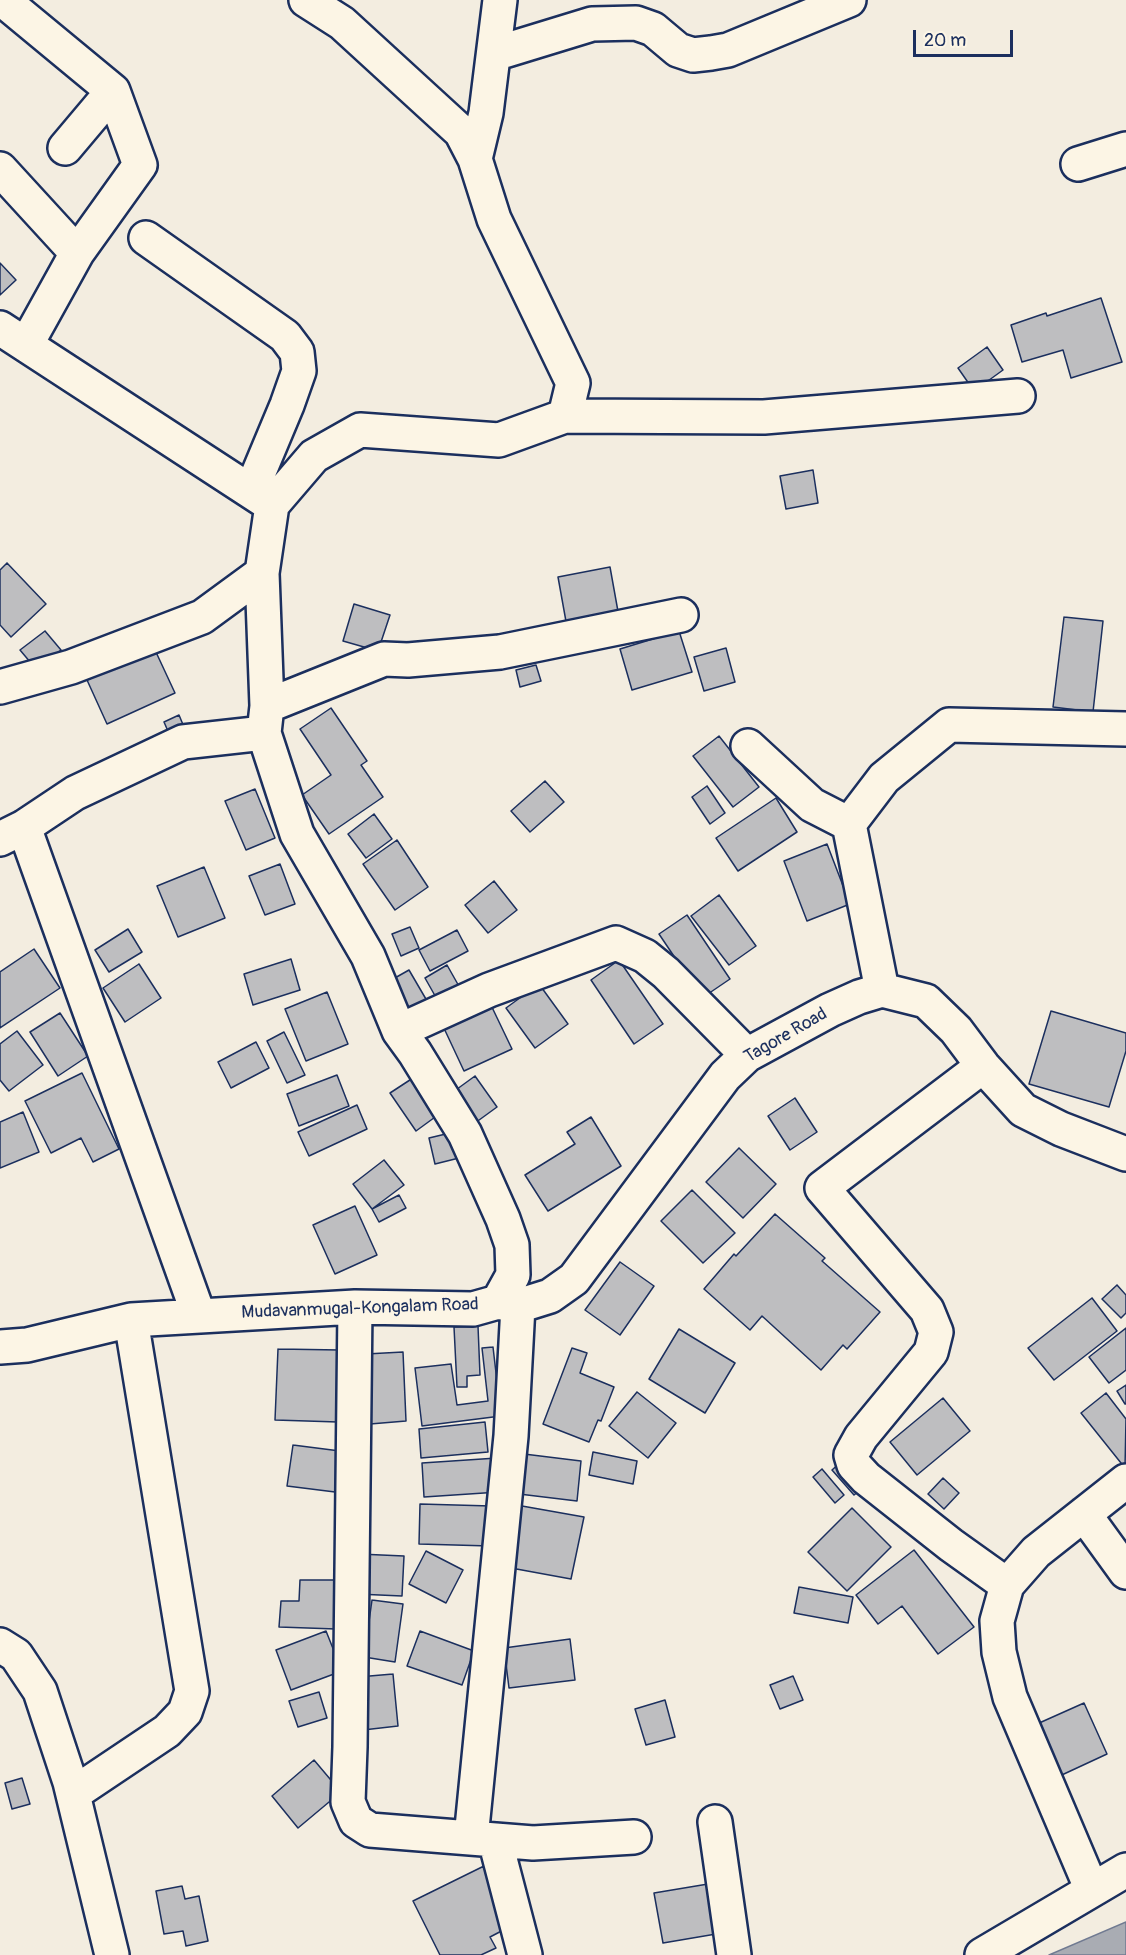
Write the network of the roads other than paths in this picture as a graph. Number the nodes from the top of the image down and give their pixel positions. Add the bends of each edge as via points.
1 (3, 0) edge
2 (306, 0) edge
3 (500, 0) edge
4 (849, 0) edge
5 (494, 54) junction
6 (113, 91) junction
7 (65, 148) dead end
8 (1126, 149) edge
9 (476, 159) junction
10 (1078, 164) dead end
11 (0, 169) edge
12 (146, 238) dead end
13 (77, 253) junction
14 (13, 336) edge
15 (1018, 396) dead end
16 (565, 416) junction
17 (262, 498) junction
18 (262, 573) junction
19 (681, 615) dead end
20 (4, 678) edge
21 (266, 719) junction
22 (1126, 729) edge
23 (748, 746) dead end
24 (849, 824) junction
25 (12, 833) edge
26 (882, 990) junction
27 (399, 1031) junction
28 (747, 1055) junction
29 (983, 1066) junction
30 (1126, 1154) edge
31 (508, 1304) junction
32 (355, 1307) junction
33 (199, 1316) junction
34 (131, 1320) junction
35 (0, 1347) edge
36 (1126, 1481) edge
37 (1084, 1514) junction
38 (1126, 1572) edge
39 (1007, 1586) junction
40 (0, 1645) edge
41 (73, 1794) junction
42 (716, 1822) dead end
43 (634, 1837) dead end
44 (483, 1839) junction
45 (1126, 1870) edge
46 (1092, 1890) junction
47 (112, 1955) edge
48 (525, 1955) edge
49 (734, 1955) edge
50 (982, 1955) edge

1 - 6 street
2 - 9 street via 342,23 461,132
3 - 5 street
4 - 5 street via 728,50 711,53 693,55 678,50 653,29 636,23 592,24
5 - 9 street
6 - 7 street
6 - 13 street via 140,165
8 - 10 street
9 - 16 street via 494,219 573,383
11 - 13 street
12 - 17 street, Mudavanmugal-Kongalam Road via 285,336 297,352 299,371
13 - 14 street
14 - 17 street
15 - 16 street via 764,417
16 - 17 street via 499,440 360,430 314,456
17 - 18 street, Mudavanmugal-Kongalam Road
18 - 20 street via 202,617 81,663
18 - 21 street, Mudavanmugal-Kongalam Road
19 - 21 street via 500,652 384,659
21 - 25 street via 183,742 75,793
21 - 27 street, Mudavanmugal-Kongalam Road via 297,834 368,956
22 - 24 street via 949,725 884,778
23 - 24 street via 812,805
24 - 26 street
25 - 33 street
26 - 28 street, Tagore Road via 830,1010
26 - 29 street via 926,1001 956,1030
27 - 28 street via 489,990 616,943 645,956 666,973
27 - 31 street, Mudavanmugal-Kongalam Road via 465,1134 503,1219 512,1245 513,1275
28 - 31 street, Tagore Road via 725,1076 574,1279 550,1296
29 - 30 street via 1023,1110
29 - 39 street via 822,1188 927,1310 936,1332 931,1352 861,1437 851,1455 854,1465
31 - 32 street, Mudavanmugal-Kongalam Road via 473,1310
31 - 44 street via 511,1436
32 - 33 street, Mudavanmugal-Kongalam Road
32 - 44 street via 348,1802 356,1821 370,1830
33 - 34 street, Mudavanmugal-Kongalam Road
34 - 35 street, Mudavanmugal-Kongalam Road via 27,1345
34 - 41 street via 192,1691 185,1712 167,1731
36 - 37 street
37 - 38 street
37 - 39 street via 1036,1552
39 - 46 street via 997,1621 999,1652 1010,1697
40 - 41 street via 16,1655 40,1691
41 - 47 street
42 - 49 street
43 - 44 street via 534,1843
44 - 48 street
45 - 46 street
46 - 50 street

